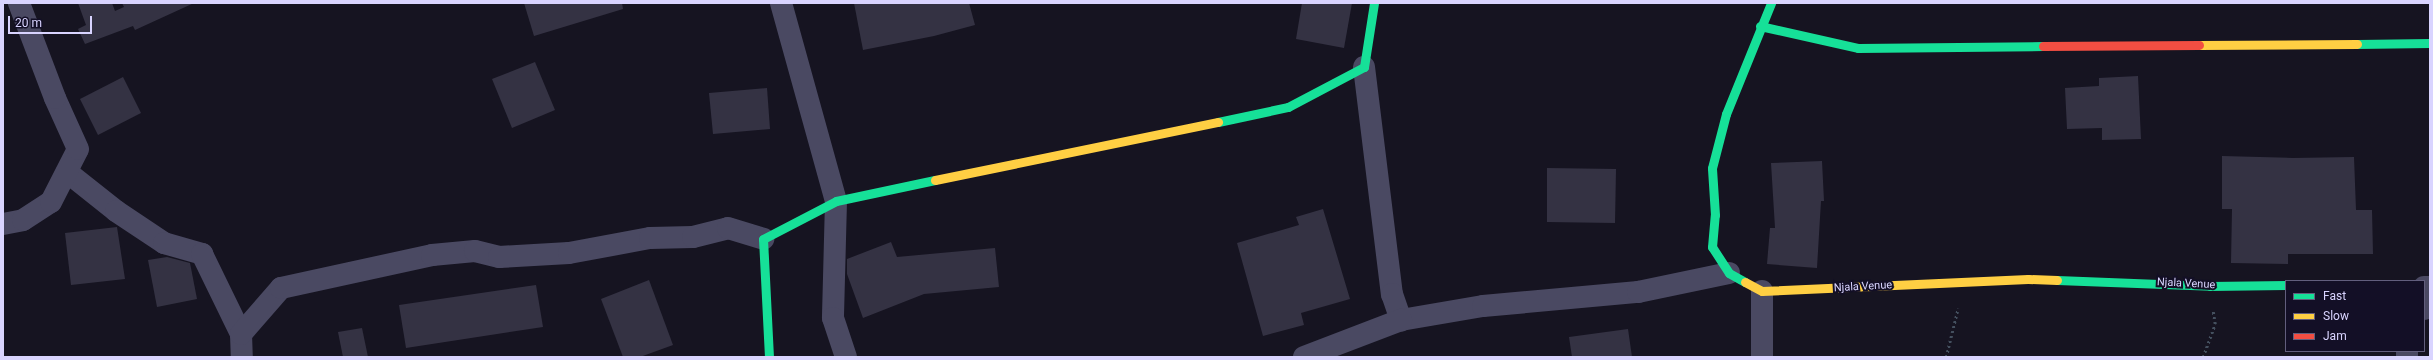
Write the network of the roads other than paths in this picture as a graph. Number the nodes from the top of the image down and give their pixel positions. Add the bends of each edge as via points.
1 (19, 3) edge
2 (781, 3) edge
3 (1374, 3) edge
4 (1771, 3) edge
5 (1760, 26) junction
6 (2430, 43) edge
7 (1364, 67) junction
8 (67, 172) junction
9 (836, 201) junction
10 (3, 224) edge
11 (763, 240) junction
12 (1729, 273) junction
13 (2285, 285) edge
14 (1762, 291) junction
15 (1402, 320) junction
16 (241, 334) junction
17 (242, 357) edge
18 (769, 357) edge
19 (846, 357) edge
20 (1304, 357) edge
21 (1762, 357) edge

1 - 8 street via 78,149
2 - 9 street
3 - 7 street
4 - 5 street
5 - 6 street via 1858,48
5 - 12 street via 1726,114 1712,168 1715,215 1712,247
7 - 9 street via 1288,107
7 - 15 street via 1392,294
8 - 10 street via 51,202 23,220
8 - 16 street via 116,211 164,243 202,254
9 - 11 street
9 - 19 street via 833,318
11 - 16 street via 728,228 693,237 650,238 569,253 499,256 475,251 432,255 280,288
11 - 18 street
12 - 14 street
12 - 15 street via 1638,292 1483,306
13 - 14 street, Njala Venue via 2210,286 2028,279
14 - 21 street
15 - 20 street
16 - 17 street

